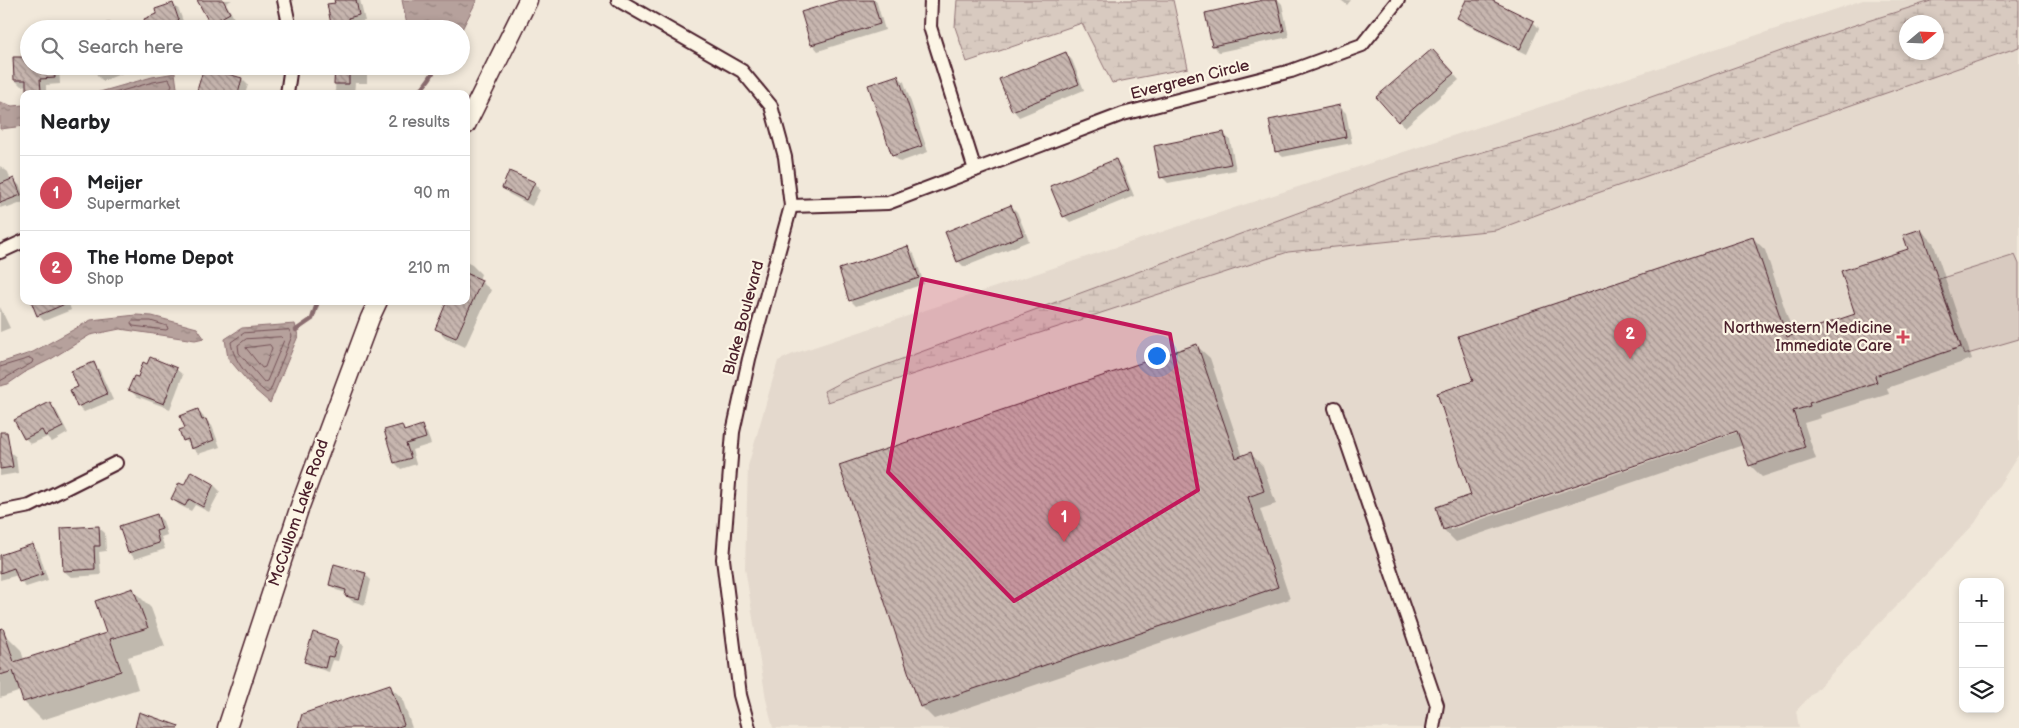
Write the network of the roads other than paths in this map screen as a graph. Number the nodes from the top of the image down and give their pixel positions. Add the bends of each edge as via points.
1 (284, 0) edge
2 (528, 0) edge
3 (618, 0) edge
4 (931, 0) edge
5 (1398, 0) edge
6 (288, 20) edge
7 (290, 75) edge
8 (288, 90) edge
9 (470, 117) edge
10 (975, 170) junction
11 (791, 206) junction
12 (20, 243) edge
13 (0, 252) edge
14 (376, 305) edge
15 (1335, 408) dead end
16 (116, 463) dead end
17 (0, 512) edge
18 (227, 728) edge
19 (749, 728) edge
20 (1433, 728) edge

1 - 6 street
2 - 9 street
3 - 11 street, Blake Boulevard via 742,70 771,106 785,157
4 - 10 street via 930,27
5 - 10 street, Evergreen Circle via 1362,45 1291,71 1123,114
7 - 8 street
10 - 11 street, Evergreen Circle via 888,203
11 - 19 street, Blake Boulevard via 749,359 734,432 723,558 740,694
12 - 13 street
14 - 18 street, McCullom Lake Road via 300,506
15 - 20 street via 1437,705
16 - 17 street via 30,506

